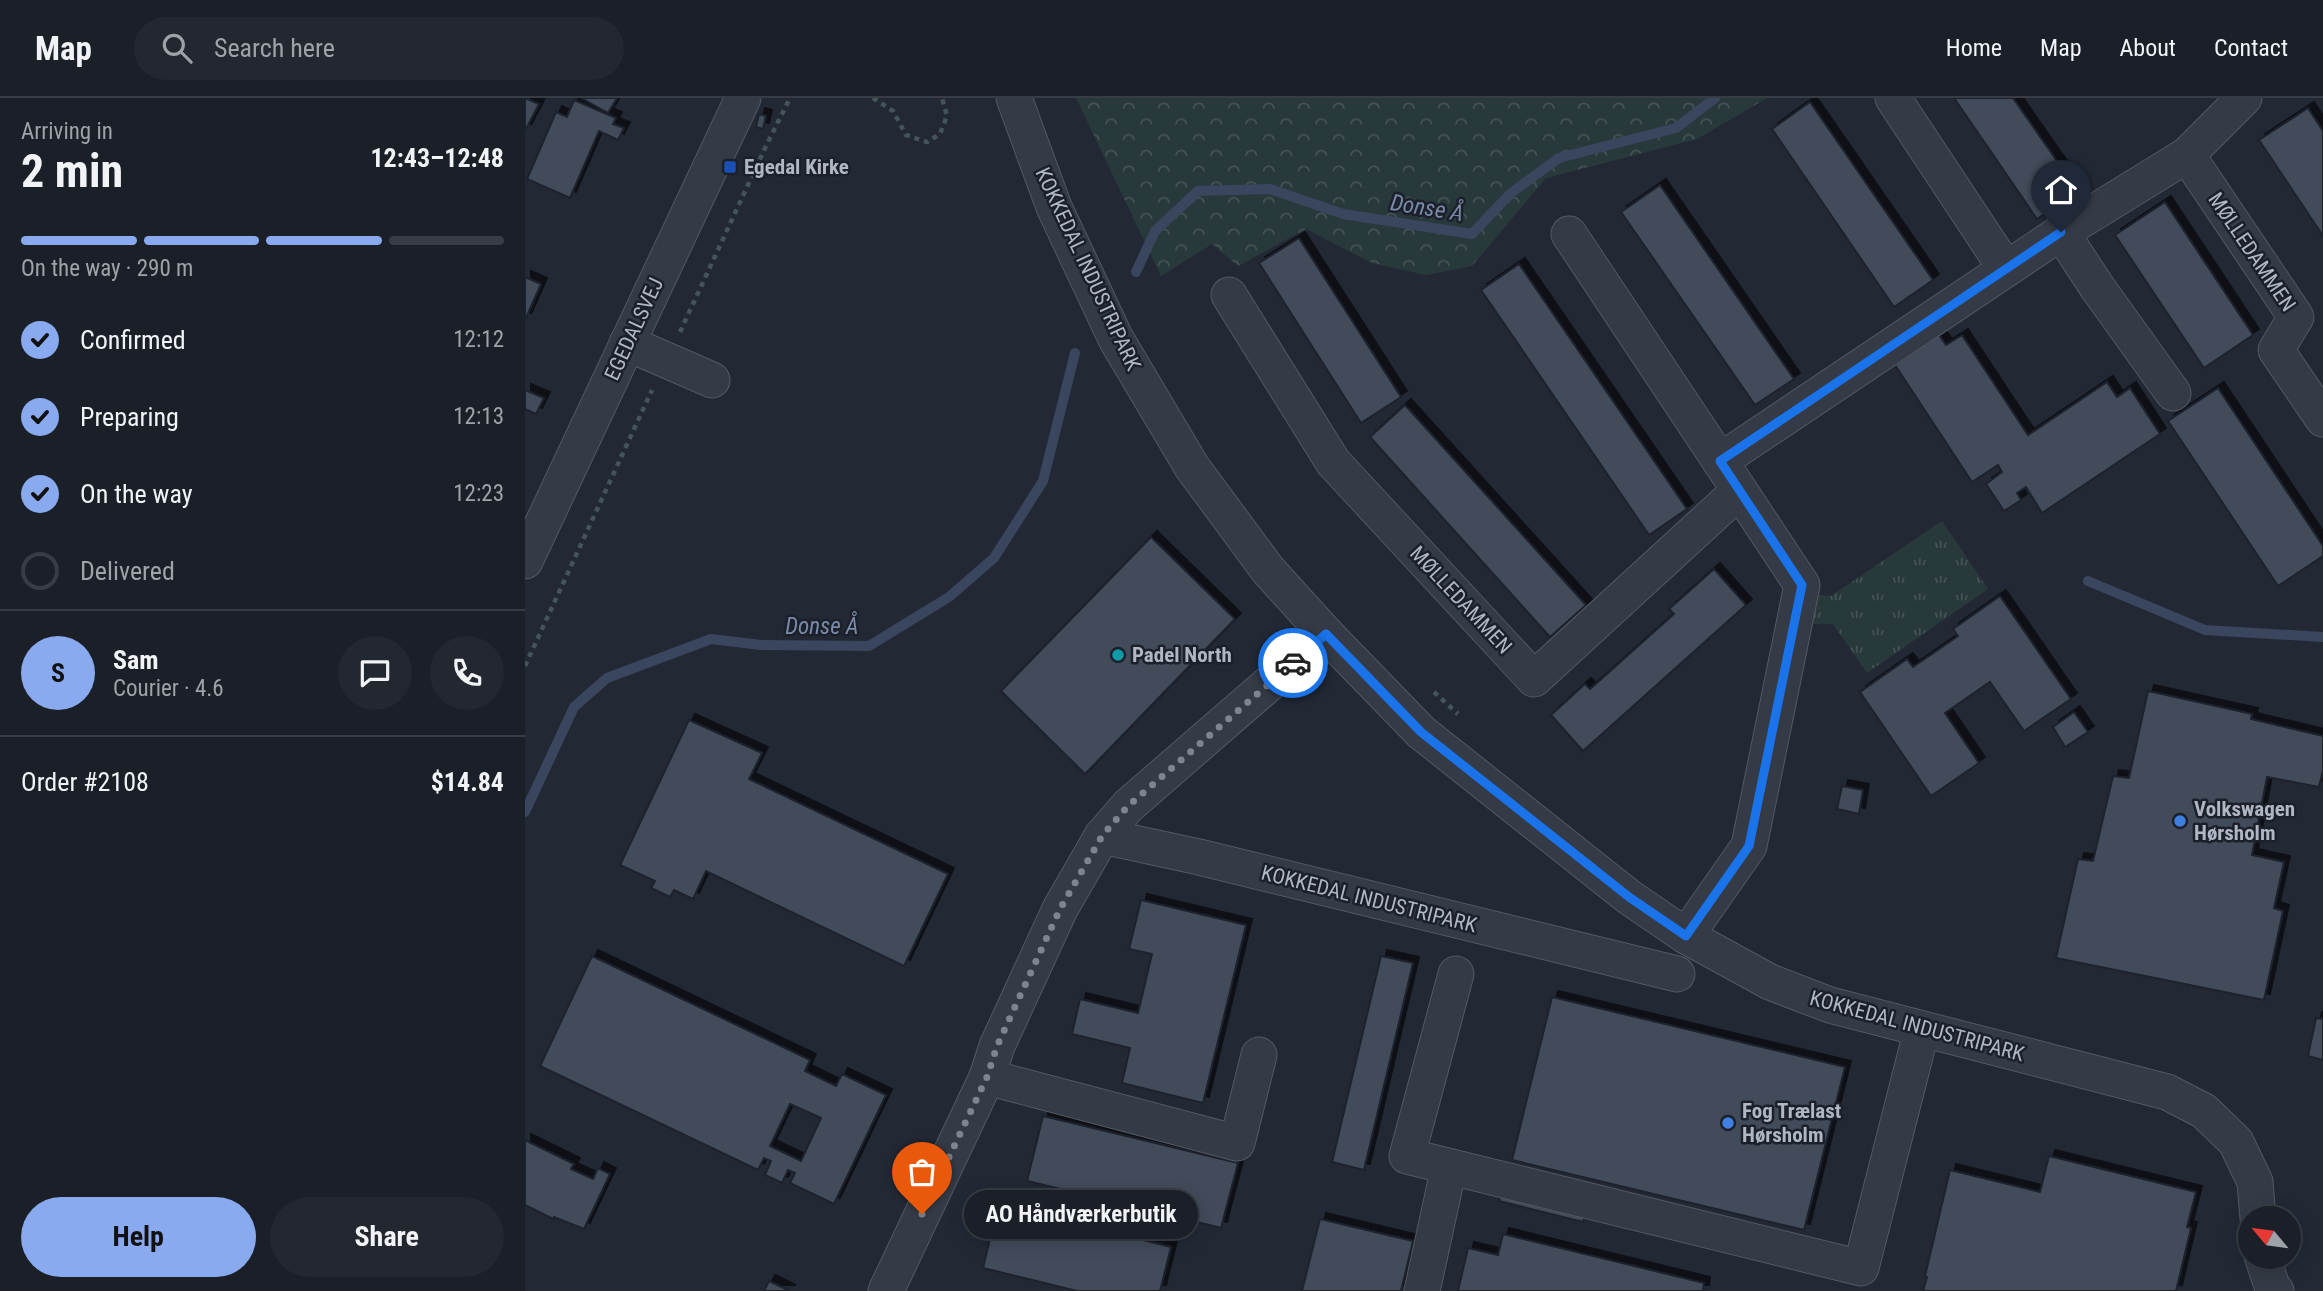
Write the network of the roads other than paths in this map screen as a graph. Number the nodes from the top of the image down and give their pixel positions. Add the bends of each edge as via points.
1 (743, 98) edge
2 (1014, 98) edge
3 (1893, 98) edge
4 (2244, 98) edge
5 (2187, 155) junction
6 (2061, 232) junction
7 (1569, 234) dead end
8 (2006, 269) junction
9 (1229, 295) dead end
10 (627, 343) junction
11 (712, 380) dead end
12 (2173, 393) dead end
13 (2323, 419) edge
14 (1720, 461) junction
15 (1739, 491) junction
16 (525, 561) edge
17 (1326, 634) junction
18 (1102, 836) junction
19 (1686, 936) junction
20 (1677, 974) dead end
21 (1456, 975) dead end
22 (1922, 1029) junction
23 (1258, 1055) dead end
24 (987, 1077) junction
25 (1449, 1167) junction
26 (2256, 1206) edge
27 (886, 1291) edge
28 (1422, 1291) edge

1 - 10 street, EGEDALSVEJ
2 - 17 street, KOKKEDAL INDUSTRIPARK via 1054,207 1116,339 1192,467 1268,570
3 - 8 street
4 - 5 street
5 - 6 street
5 - 13 street, MØLLEDAMMEN via 2296,317 2276,350
6 - 8 street
6 - 12 street
7 - 14 street
8 - 14 street
9 - 15 street, MØLLEDAMMEN via 1332,462 1534,679
10 - 11 street
10 - 16 street, EGEDALSVEJ
14 - 15 street
15 - 19 street via 1802,585 1749,846
17 - 18 street via 1128,806
17 - 19 street, KOKKEDAL INDUSTRIPARK via 1421,732 1629,897
18 - 20 street, KOKKEDAL INDUSTRIPARK
18 - 24 street via 1060,909
19 - 22 street, KOKKEDAL INDUSTRIPARK via 1770,982 1830,1006
21 - 25 street via 1406,1156
22 - 25 street via 1861,1268
22 - 26 street, KOKKEDAL INDUSTRIPARK via 2167,1092 2204,1111 2236,1142 2255,1182
23 - 24 street via 1237,1143
24 - 27 street
25 - 28 street

